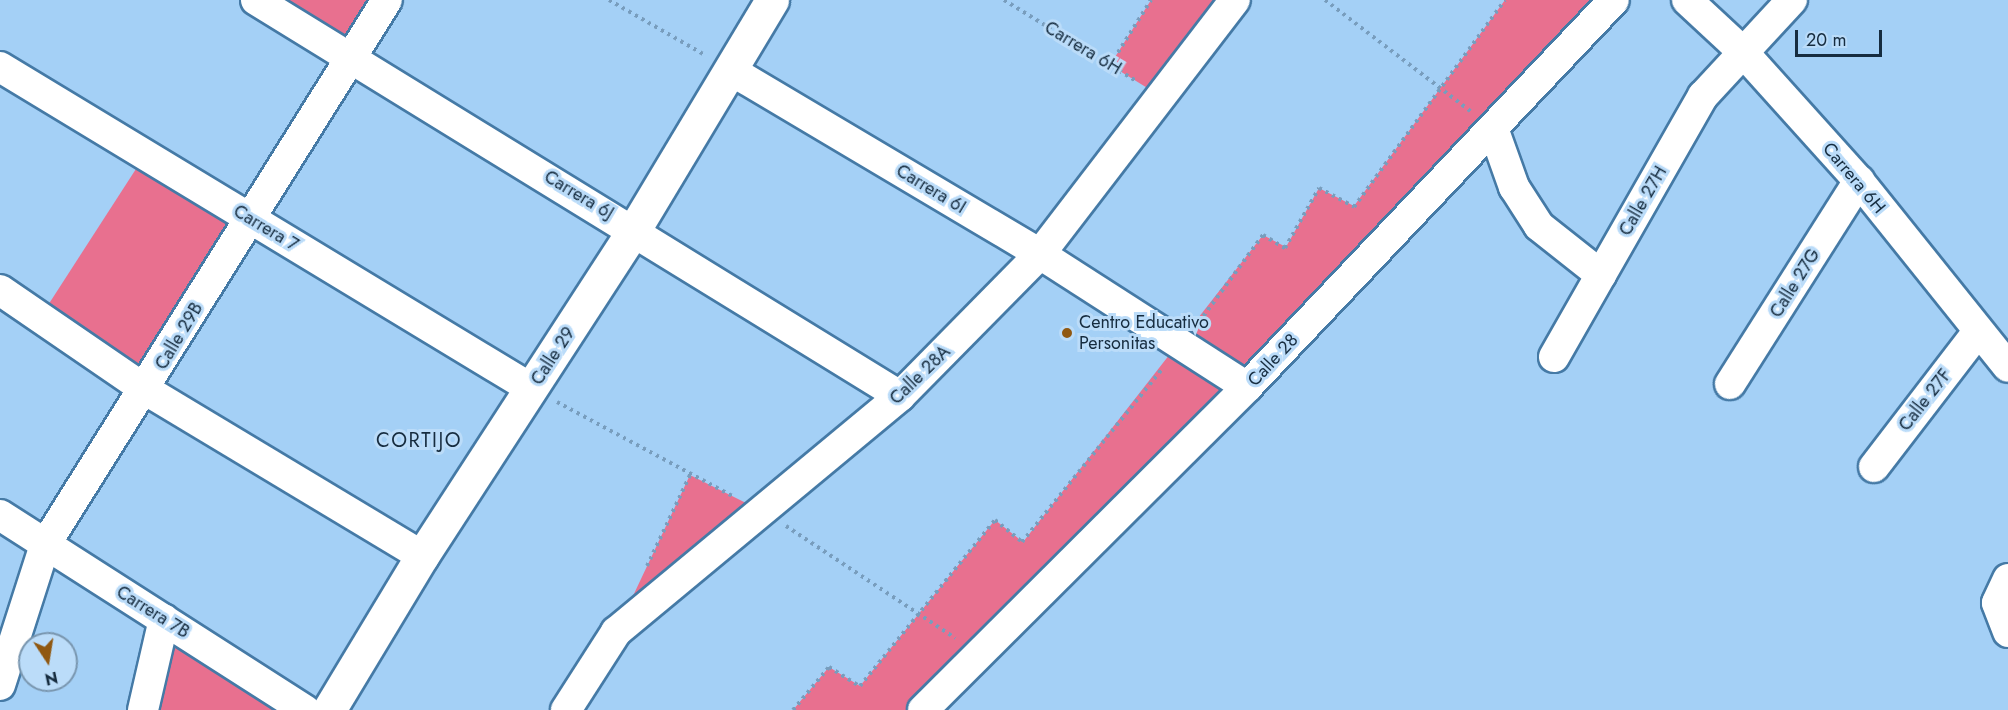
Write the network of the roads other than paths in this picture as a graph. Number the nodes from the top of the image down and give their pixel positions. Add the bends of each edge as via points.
1 (256, 0) edge
2 (387, 0) edge
3 (772, 0) edge
4 (1234, 0) edge
5 (1614, 0) edge
6 (1792, 0) edge
7 (1703, 4) edge
8 (1742, 51) junction
9 (351, 60) junction
10 (0, 67) edge
11 (732, 71) junction
12 (1493, 128) junction
13 (1859, 181) junction
14 (250, 219) junction
15 (635, 228) junction
16 (1040, 254) junction
17 (1601, 275) junction
18 (0, 290) edge
19 (1977, 333) junction
20 (1554, 357) dead end
21 (2008, 367) edge
22 (1730, 384) dead end
23 (1247, 387) junction
24 (532, 389) junction
25 (146, 390) junction
26 (900, 396) junction
27 (1874, 466) dead end
28 (0, 515) edge
29 (45, 545) junction
30 (422, 556) junction
31 (2008, 579) edge
32 (164, 619) junction
33 (2008, 632) edge
34 (2, 672) edge
35 (143, 710) edge
36 (305, 710) edge
37 (329, 710) edge
38 (566, 710) edge
39 (923, 710) edge

1 - 9 street, Carrera 6J
2 - 9 street, Calle 29B
3 - 11 street, Calle 29
4 - 16 street, Calle 28A
5 - 12 street, Calle 28
6 - 8 street, Calle 27H
7 - 8 street, Carrera 6H
8 - 13 street, Carrera 6H
8 - 17 street, Calle 27H via 1703,96
9 - 14 street, Calle 29B
9 - 15 street, Carrera 6J
10 - 14 street, Carrera 7
11 - 15 street, Calle 29
11 - 16 street, Carrera 6I
12 - 17 street via 1514,187 1539,226
12 - 23 street, Calle 28
13 - 19 street, Carrera 6H
13 - 22 street, Calle 27G
14 - 24 street, Carrera 7
14 - 25 street, Calle 29B
15 - 24 street, Calle 29
15 - 26 street, Carrera 6J
16 - 23 street, Carrera 6I
16 - 26 street, Calle 28A
17 - 20 street, Calle 27H
18 - 25 street
19 - 21 street, Carrera 6H
19 - 27 street, Calle 27F
23 - 39 street, Calle 28
24 - 30 street, Calle 29
25 - 29 street, Calle 29B
25 - 30 street
26 - 38 street, Calle 28A via 616,632
28 - 29 street, Carrera 7B
29 - 32 street, Carrera 7B
29 - 34 street, Calle 29B
30 - 37 street, Calle 29
31 - 33 street via 1997,603
32 - 35 street
32 - 36 street, Carrera 7B

